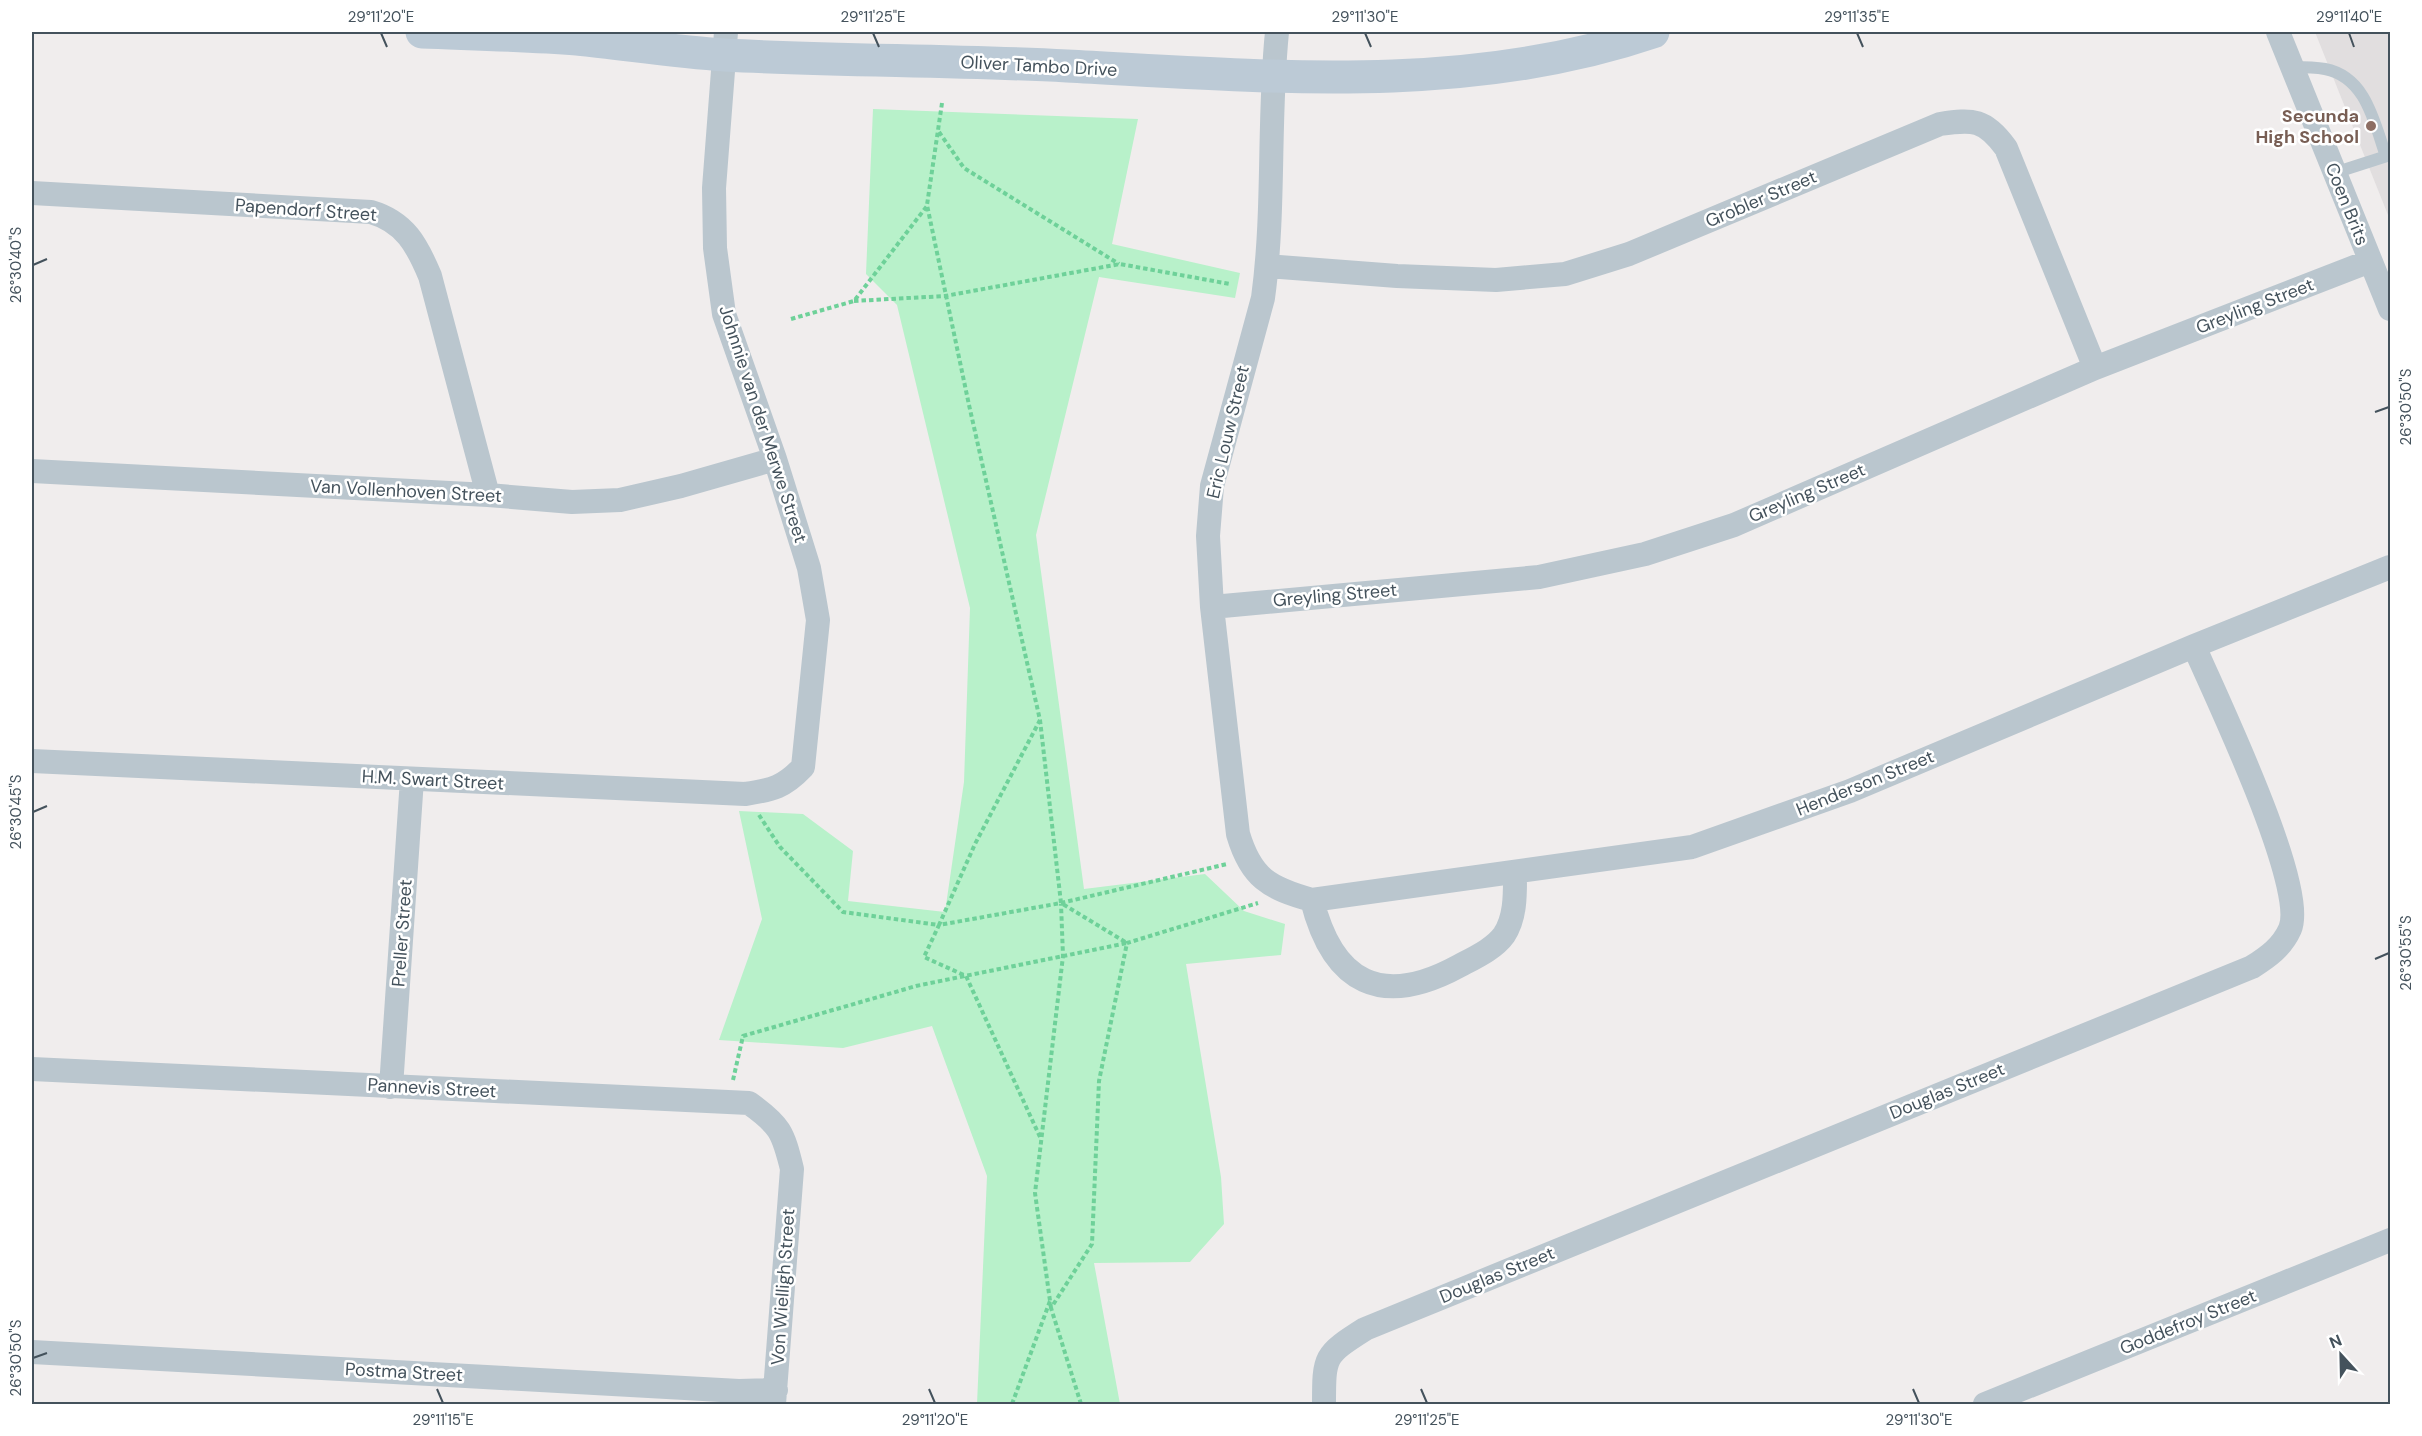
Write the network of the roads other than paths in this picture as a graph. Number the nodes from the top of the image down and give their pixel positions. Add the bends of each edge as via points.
1 (422, 32) edge
2 (1277, 32) edge
3 (1653, 32) edge
4 (2278, 32) edge
5 (725, 43) edge
6 (2292, 67) junction
7 (1272, 76) junction
8 (2388, 155) edge
9 (2334, 173) junction
10 (32, 193) edge
11 (2370, 261) junction
12 (1267, 266) junction
13 (2391, 309) edge
14 (2095, 368) junction
15 (776, 459) junction
16 (32, 471) edge
17 (488, 495) junction
18 (2391, 567) edge
19 (1212, 607) junction
20 (2194, 646) junction
21 (807, 744) joint
22 (32, 761) edge
23 (412, 779) junction
24 (1515, 872) junction
25 (1312, 900) junction
26 (32, 1069) edge
27 (391, 1087) junction
28 (792, 1169) joint
29 (2391, 1240) edge
30 (32, 1352) edge
31 (775, 1397) edge
32 (1324, 1404) edge
33 (1985, 1404) edge

1 - 5 street, Oliver Tambo Drive
2 - 7 street, Eric Louw Street
3 - 7 street, Oliver Tambo Drive via 1528,64 1443,73
4 - 6 street, Coen Brits
5 - 7 street, Oliver Tambo Drive
5 - 15 street, Johnnie van der Merwe Street via 714,188 718,270 724,314
6 - 8 lane via 2325,69 2343,75 2357,87
6 - 9 street, Coen Brits
7 - 12 street, Eric Louw Street
8 - 9 lane
9 - 11 street, Coen Brits
10 - 17 street, Papendorf Street via 371,212 401,226 418,247 430,276
11 - 13 street, Coen Brits
11 - 14 street, Greyling Street
12 - 14 street, Grobler Street via 1496,280 1565,274 1629,254 1940,124 1978,122 1994,132 2006,148
12 - 19 street, Eric Louw Street via 1263,298 1212,486 1208,536
14 - 19 street, Greyling Street via 1734,525 1645,554 1539,577
15 - 17 street, Van Vollenhoven Street via 620,500 572,502
15 - 21 street, Johnnie van der Merwe Street via 809,567 818,620
16 - 17 street, Van Vollenhoven Street
18 - 20 street, Henderson Street
19 - 25 street, Eric Louw Street via 1238,834 1246,860 1265,882
20 - 24 street, Henderson Street via 1851,791 1692,847
20 - 32 street, Douglas Street via 2274,832 2285,867 2291,897 2291,928 2277,950 2252,967 1365,1329 1337,1347 1324,1367
21 - 23 street, H.M. Swart Street via 803,767 788,783 745,794
22 - 23 street, H.M. Swart Street
23 - 27 street, Preller Street
24 - 25 street, Henderson Street
24 - 25 street via 1512,916 1504,935 1483,953 1449,972 1406,986 1381,987 1367,983 1349,970 1319,927
26 - 27 street, Pannevis Street
27 - 28 street, Pannevis Street via 749,1103 773,1119 785,1139
28 - 31 street, Von Wielligh Street
29 - 33 street, Goddefroy Street
30 - 31 street, Postma Street via 739,1390

